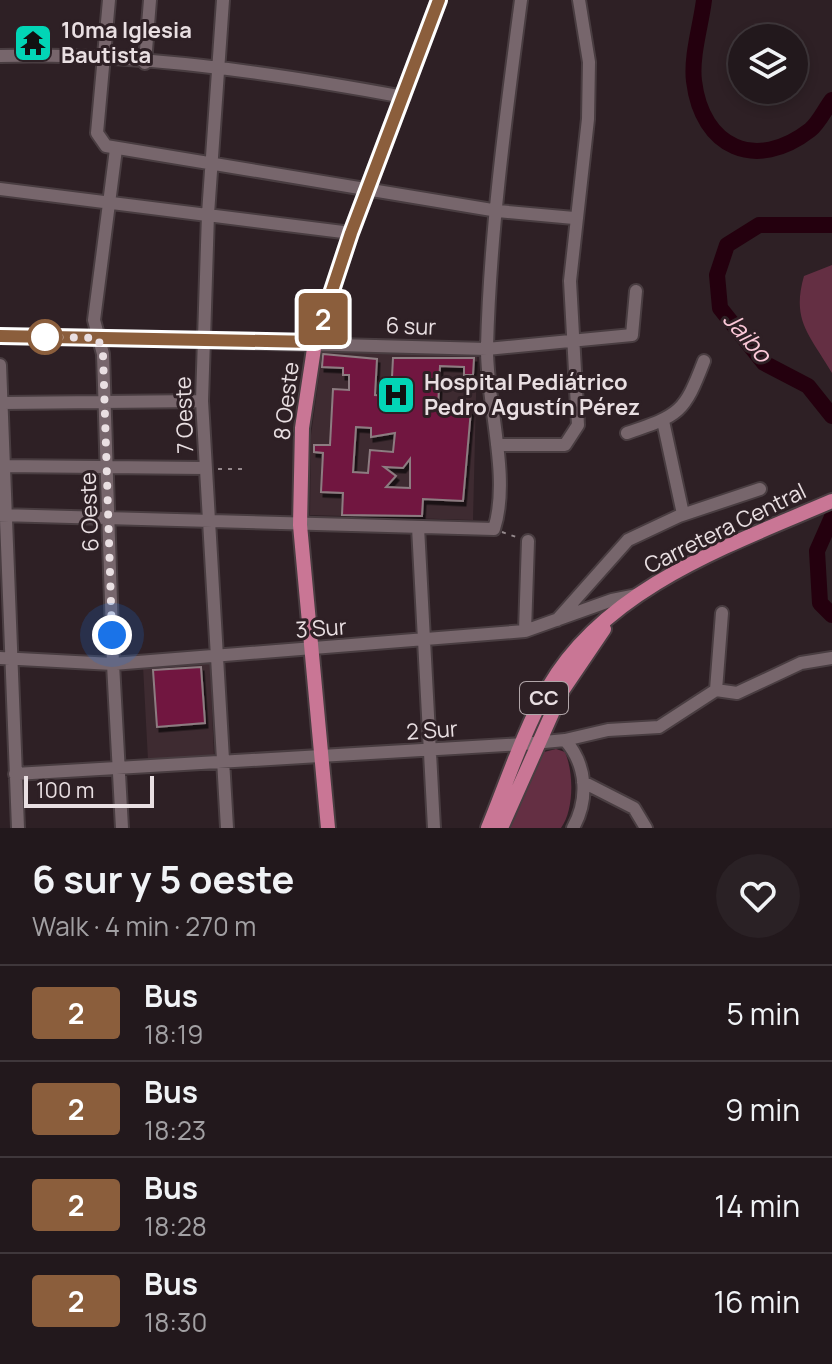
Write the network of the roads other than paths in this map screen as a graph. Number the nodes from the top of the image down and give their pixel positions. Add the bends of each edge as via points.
1 (109, 0) edge
2 (150, 0) edge
3 (223, 0) edge
4 (439, 0) edge
5 (521, 0) edge
6 (579, 0) edge
7 (0, 56) edge
8 (104, 59) junction
9 (145, 63) junction
10 (220, 70) junction
11 (404, 97) junction
12 (116, 149) junction
13 (214, 161) junction
14 (0, 189) edge
15 (368, 190) junction
16 (110, 201) junction
17 (498, 211) junction
18 (208, 214) junction
19 (574, 218) junction
20 (351, 233) junction
21 (636, 291) dead end
22 (0, 336) edge
23 (98, 338) junction
24 (202, 339) junction
25 (571, 341) junction
26 (315, 342) junction
27 (487, 349) junction
28 (704, 361) dead end
29 (0, 365) edge
30 (202, 401) junction
31 (105, 402) junction
32 (2, 403) junction
33 (663, 421) junction
34 (627, 433) dead end
35 (497, 445) junction
36 (2, 466) edge
37 (107, 466) junction
38 (205, 468) junction
39 (760, 489) dead end
40 (832, 501) edge
41 (683, 514) junction
42 (2, 516) edge
43 (110, 520) junction
44 (208, 524) junction
45 (300, 525) junction
46 (418, 527) junction
47 (528, 541) road end
48 (638, 595) junction
49 (722, 613) dead end
50 (556, 620) junction
51 (525, 631) junction
52 (424, 641) junction
53 (313, 649) junction
54 (216, 657) junction
55 (832, 658) edge
56 (6, 659) edge
57 (113, 664) junction
58 (716, 690) junction
59 (6, 715) edge
60 (565, 740) junction
61 (529, 744) junction
62 (430, 750) junction
63 (321, 757) junction
64 (223, 763) junction
65 (118, 768) junction
66 (15, 774) junction
67 (583, 782) junction
68 (18, 828) edge
69 (122, 828) edge
70 (227, 828) edge
71 (328, 828) edge
72 (434, 828) edge
73 (488, 828) edge
74 (501, 828) edge
75 (573, 828) edge
76 (646, 828) edge

1 - 8 street
2 - 9 street
3 - 10 street, 7 Oeste
4 - 11 main road, 8 Oeste
5 - 17 street
6 - 19 street via 589,62
7 - 8 street
8 - 9 street
8 - 12 street via 97,133 106,146
9 - 10 street
10 - 11 street
10 - 13 street, 7 Oeste
11 - 15 main road, 8 Oeste
12 - 13 street
12 - 16 street, 6 Oeste
13 - 15 street
13 - 18 street, 7 Oeste
14 - 16 street
15 - 17 street
15 - 20 main road, 8 Oeste
16 - 18 street
16 - 23 street, 6 Oeste via 94,320
17 - 19 street
17 - 27 street
18 - 20 street
18 - 24 street, 7 Oeste
19 - 25 street
20 - 26 main road, 8 Oeste
21 - 25 street, 6 sur via 632,335
22 - 23 street, 6 sur
23 - 24 street, 6 sur
23 - 31 street, 6 Oeste
24 - 26 street, 6 sur
24 - 30 street, 7 Oeste
25 - 27 street, 6 sur
25 - 35 street via 578,425 565,445
26 - 27 street, 6 sur
26 - 45 main road, 8 Oeste via 302,428
27 - 35 street
28 - 33 street via 688,401
29 - 32 street
30 - 31 street
30 - 38 street, 7 Oeste
31 - 32 street
31 - 37 street, 6 Oeste
32 - 36 street
33 - 34 street
33 - 41 street
35 - 46 street via 494,529
36 - 37 street
36 - 42 street
37 - 38 street
37 - 43 street, 6 Oeste
38 - 44 street, 7 Oeste
39 - 41 street
40 - 48 main road, Carretera Central / CC
41 - 50 street via 628,540
42 - 43 street
42 - 56 street
43 - 44 street
43 - 57 street, 6 Oeste
44 - 45 street
44 - 54 street, 7 Oeste
45 - 46 street
45 - 53 main road, 8 Oeste
46 - 52 street
47 - 51 street
48 - 50 street, 3 Sur
48 - 61 main road, Carretera Central / CC via 600,621 574,650 548,689
49 - 58 street
50 - 51 street, 3 Sur
51 - 52 street, 3 Sur
52 - 53 street, 3 Sur
52 - 62 street
53 - 54 street, 3 Sur
53 - 63 main road, 8 Oeste
54 - 57 street, 3 Sur
54 - 64 street, 7 Oeste
55 - 58 street, 2 Sur via 801,663 737,693
56 - 57 street, 3 Sur
56 - 59 street
57 - 65 street, 6 Oeste
58 - 60 street, 2 Sur via 659,727 608,730
59 - 66 street
60 - 61 street, 2 Sur
60 - 67 street via 580,757
61 - 62 street, 2 Sur
61 - 73 main road, Carretera Central / CC
61 - 74 main road, Carretera Central / CC
62 - 63 street, 2 Sur
62 - 72 street
63 - 64 street, 2 Sur
63 - 71 main road, 8 Oeste
64 - 65 street, 2 Sur
64 - 70 street, 7 Oeste
65 - 66 street, 2 Sur
65 - 69 street, 6 Oeste
66 - 68 street
67 - 75 street via 580,815
67 - 76 street via 634,808

